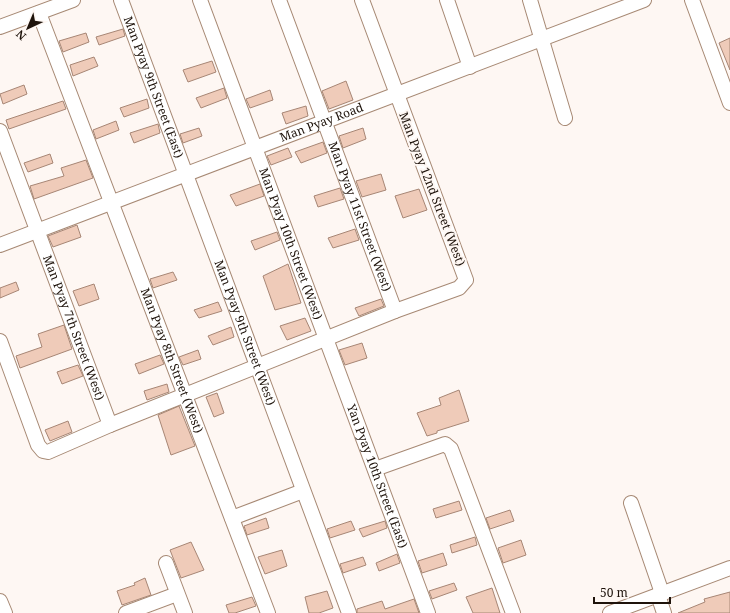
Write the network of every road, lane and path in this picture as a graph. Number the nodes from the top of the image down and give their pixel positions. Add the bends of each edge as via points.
1 (73, 0) edge
2 (121, 0) edge
3 (200, 0) edge
4 (279, 0) edge
5 (362, 0) edge
6 (447, 0) edge
7 (530, 0) edge
8 (644, 0) edge
9 (692, 0) edge
10 (39, 13) junction
11 (0, 27) edge
12 (542, 39) junction
13 (470, 67) junction
14 (396, 94) junction
15 (730, 103) edge
16 (565, 118) dead end
17 (325, 121) junction
18 (0, 131) edge
19 (255, 148) junction
20 (185, 175) junction
21 (112, 202) junction
22 (37, 231) junction
23 (0, 245) edge
24 (395, 311) junction
25 (326, 338) junction
26 (0, 341) edge
27 (257, 366) junction
28 (185, 395) junction
29 (110, 425) junction
30 (375, 469) junction
31 (303, 491) junction
32 (631, 503) dead end
33 (232, 518) junction
34 (166, 563) dead end
35 (730, 568) edge
36 (177, 594) junction
37 (660, 594) junction
38 (0, 601) edge
39 (4, 613) edge
40 (126, 613) edge
41 (185, 613) edge
42 (268, 613) edge
43 (349, 613) edge
44 (428, 613) edge
45 (513, 613) edge
46 (610, 613) edge
47 (664, 613) edge

1 - 10 street
2 - 20 street, Man Pyay 9th Street (East)
3 - 19 street, Man Pyay 10th Street (West)
4 - 17 street, Man Pyay 11st Street (West)
5 - 14 street, Man Pyay 12nd Street (West)
6 - 13 street
7 - 12 street
8 - 12 street, Man Pyay Road
9 - 15 street
10 - 11 street
10 - 21 street, Man Pyay 8th Street (West)
12 - 13 street, Man Pyay Road
12 - 16 street
13 - 14 street, Man Pyay Road
14 - 17 street, Man Pyay Road
14 - 24 street, Man Pyay 12nd Street (West) via 466,280 459,288
17 - 19 street, Man Pyay Road
17 - 24 street, Man Pyay 11st Street (West)
18 - 22 street, Man Pyay 7th Street (West)
19 - 20 street, Man Pyay Road
19 - 25 street, Man Pyay 10th Street (West)
20 - 21 street, Man Pyay Road
20 - 27 street, Man Pyay 9th Street (West)
21 - 22 street, Man Pyay Road
21 - 28 street, Man Pyay 8th Street (West)
22 - 23 street, Man Pyay Road
22 - 29 street, Man Pyay 7th Street (West)
24 - 25 street
25 - 27 street
25 - 30 street, Yan Pyay 10th Street (East)
26 - 29 street via 38,445 43,452
27 - 28 street
27 - 31 street, Man Pyay 9th Street (West)
28 - 29 street
28 - 33 street, Man Pyay 8th Street (West)
30 - 44 street, Yan Pyay 10th Street (East)
30 - 45 street via 445,444 451,449
31 - 33 street
31 - 43 street, Man Pyay 9th Street (West)
32 - 37 street
33 - 42 street, Man Pyay 8th Street (West)
34 - 36 street
35 - 37 street
36 - 40 street
36 - 41 street
37 - 46 street
37 - 47 street
38 - 39 street

